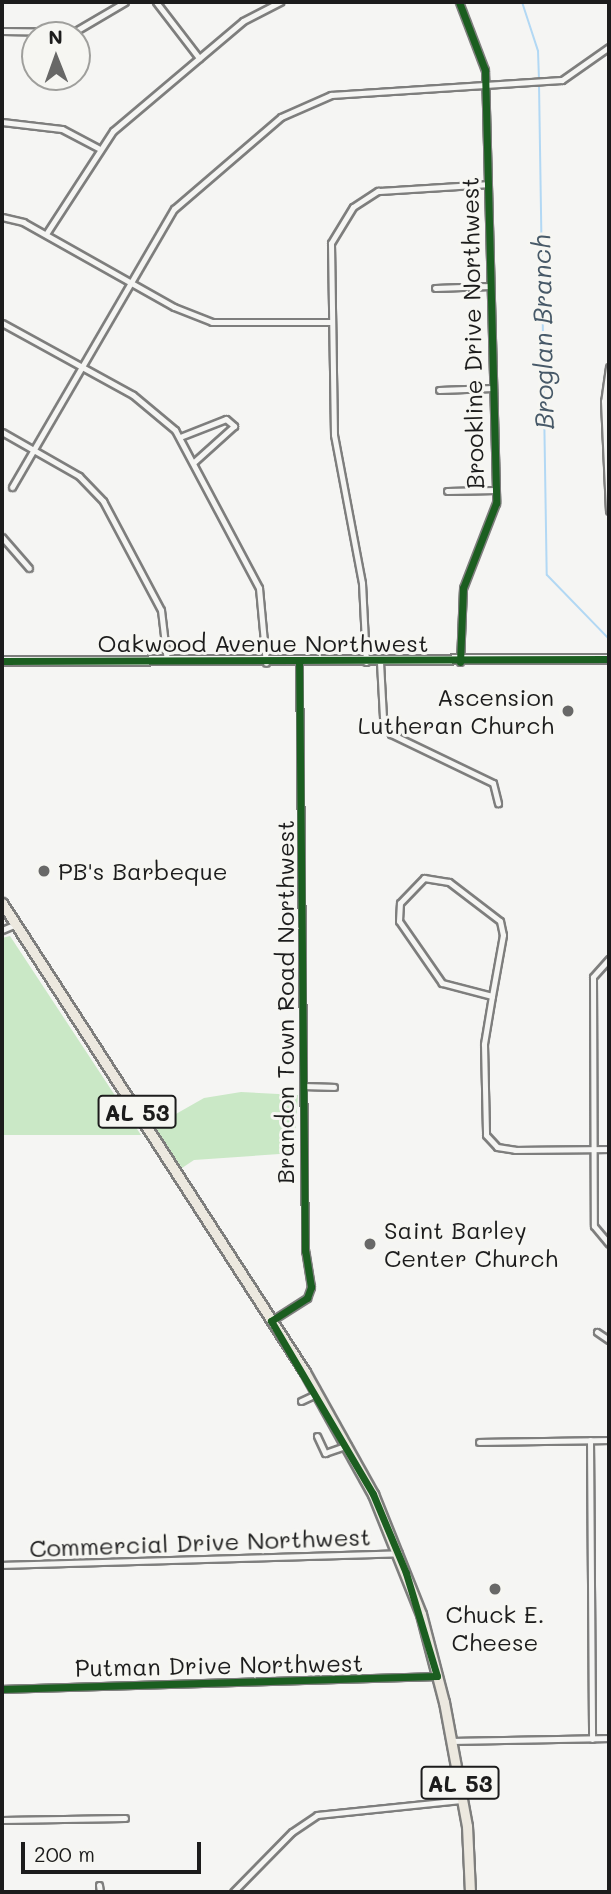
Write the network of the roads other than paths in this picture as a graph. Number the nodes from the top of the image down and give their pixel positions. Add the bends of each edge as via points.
1 (125, 2) edge
2 (156, 2) edge
3 (280, 2) edge
4 (459, 2) edge
5 (2, 31) edge
6 (609, 47) edge
7 (199, 58) junction
8 (485, 89) junction
9 (2, 122) edge
10 (98, 148) junction
11 (488, 184) junction
12 (2, 216) edge
13 (46, 234) junction
14 (130, 282) junction
15 (490, 286) junction
16 (435, 288) dead end
17 (330, 322) junction
18 (2, 323) edge
19 (82, 365) junction
20 (609, 367) edge
21 (493, 388) junction
22 (439, 390) dead end
23 (2, 432) edge
24 (180, 437) junction
25 (34, 449) junction
26 (194, 462) junction
27 (12, 487) dead end
28 (496, 490) junction
29 (447, 491) dead end
30 (609, 511) edge
31 (2, 537) edge
32 (29, 568) dead end
33 (609, 659) edge
34 (2, 661) edge
35 (366, 662) junction
36 (380, 662) junction
37 (460, 662) junction
38 (266, 663) junction
39 (299, 663) junction
40 (167, 664) junction
41 (498, 803) dead end
42 (2, 902) edge
43 (16, 924) junction
44 (2, 930) edge
45 (609, 959) edge
46 (492, 996) junction
47 (305, 1086) junction
48 (334, 1087) dead end
49 (594, 1149) junction
50 (609, 1149) edge
51 (609, 1244) edge
52 (271, 1321) junction
53 (597, 1332) dead end
54 (609, 1340) edge
55 (318, 1393) junction
56 (301, 1401) dead end
57 (317, 1436) dead end
58 (590, 1440) junction
59 (609, 1440) edge
60 (480, 1442) dead end
61 (348, 1445) junction
62 (398, 1553) junction
63 (2, 1565) edge
64 (437, 1676) junction
65 (2, 1689) edge
66 (609, 1738) edge
67 (592, 1739) junction
68 (453, 1741) junction
69 (463, 1800) junction
70 (124, 1818) dead end
71 (2, 1820) edge
72 (99, 1885) dead end
73 (100, 1892) edge
74 (233, 1892) edge
75 (470, 1892) edge

1 - 5 street via 74,32
2 - 7 street
3 - 7 street via 243,21
4 - 8 street, Brookline Drive Northwest via 477,39
6 - 8 street via 569,78
7 - 10 street
8 - 11 street, Brookline Drive Northwest
8 - 14 street via 354,92 299,107 186,196
9 - 10 street via 62,129
10 - 13 street
11 - 15 street, Brookline Drive Northwest
11 - 17 street via 392,188 353,207 331,243
12 - 13 street
13 - 14 street
14 - 17 street via 212,322
14 - 19 street
15 - 16 street
15 - 21 street, Brookline Drive Northwest
17 - 35 street via 334,435 362,583
18 - 19 street
19 - 24 street via 157,412
19 - 25 street
20 - 30 street via 604,480
21 - 22 street
21 - 28 street, Brookline Drive Northwest
23 - 25 street
24 - 26 street
24 - 26 street via 226,419 234,426
25 - 27 street
25 - 40 street via 88,483 113,515 161,610
26 - 38 street via 259,588
28 - 29 street
28 - 37 street, Brookline Drive Northwest via 493,520 463,588
31 - 32 street
33 - 37 street, Oakwood Avenue Northwest
34 - 40 street, Oakwood Avenue Northwest
35 - 36 street, Oakwood Avenue Northwest
35 - 39 street, Oakwood Avenue Northwest
36 - 37 street, Oakwood Avenue Northwest
36 - 41 street via 383,717 391,734 493,783
38 - 39 street, Oakwood Avenue Northwest
38 - 40 street, Oakwood Avenue Northwest
39 - 47 street, Brandon Town Road Northwest
42 - 43 main road, AL 53
43 - 44 street
43 - 52 main road, AL 53
45 - 49 street via 593,977
46 - 46 street via 449,987 435,976 399,921 400,903 416,882 440,878 496,916 503,935
46 - 49 street via 484,1044 486,1135 498,1147 515,1150
47 - 48 street
47 - 52 street, Brandon Town Road Northwest via 305,1251 311,1287 307,1298
49 - 50 street
49 - 51 street via 594,1226
52 - 55 main road, AL 53
53 - 54 street
55 - 56 street
55 - 61 main road, AL 53
57 - 61 street via 325,1453
58 - 59 street
58 - 60 street
58 - 67 street
61 - 62 main road, AL 53
62 - 63 street, Commercial Drive Northwest
62 - 64 main road, AL 53
64 - 65 street, Putman Drive Northwest
64 - 68 main road, AL 53
66 - 67 street
67 - 68 street
68 - 69 main road, AL 53
69 - 74 street via 317,1815 292,1832
69 - 75 main road, AL 53
70 - 71 street
72 - 73 street

